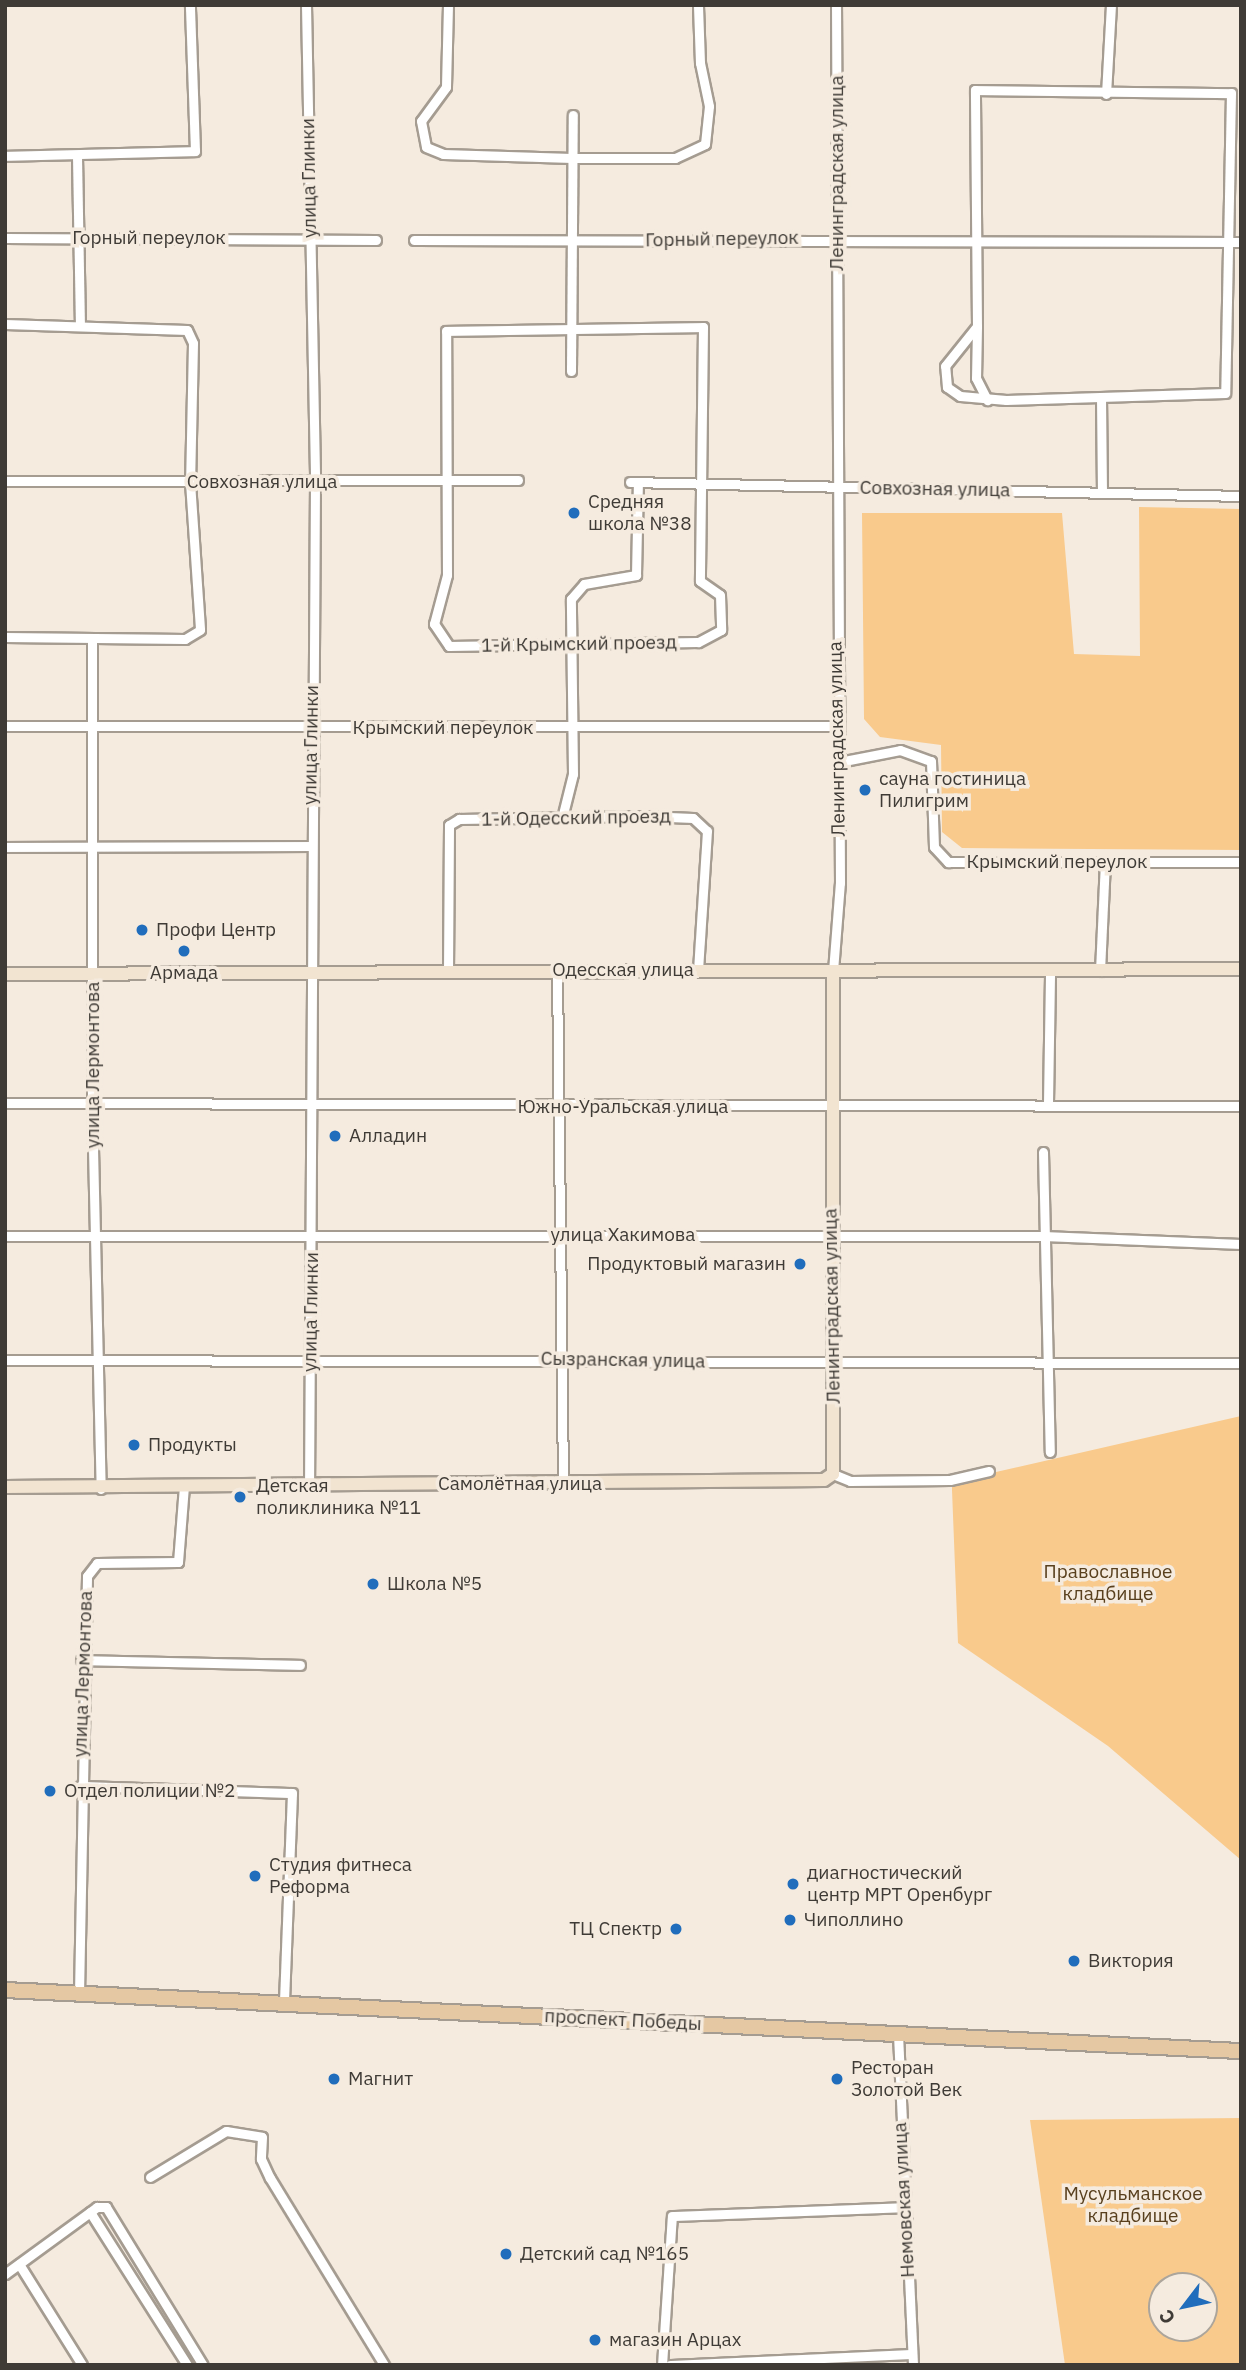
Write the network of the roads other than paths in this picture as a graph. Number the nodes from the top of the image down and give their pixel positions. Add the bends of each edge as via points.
1 (190, 5) edge
2 (306, 5) edge
3 (448, 5) edge
4 (698, 5) edge
5 (836, 5) edge
6 (1111, 5) edge
7 (1106, 94) junction
8 (573, 115) dead end
9 (5, 156) edge
10 (77, 156) junction
11 (572, 158) junction
12 (80, 237) junction
13 (5, 238) edge
14 (311, 238) junction
15 (838, 238) junction
16 (376, 240) dead end
17 (414, 240) dead end
18 (570, 241) junction
19 (981, 241) junction
20 (1236, 242) edge
21 (80, 322) junction
22 (5, 324) edge
23 (571, 326) junction
24 (978, 326) junction
25 (572, 371) dead end
26 (1101, 397) junction
27 (987, 400) junction
28 (518, 480) dead end
29 (5, 481) edge
30 (447, 481) junction
31 (190, 482) junction
32 (699, 482) junction
33 (315, 483) junction
34 (837, 487) junction
35 (1102, 492) junction
36 (1241, 496) edge
37 (5, 637) edge
38 (92, 640) junction
39 (570, 647) junction
40 (5, 726) edge
41 (839, 726) junction
42 (311, 727) junction
43 (93, 729) junction
44 (572, 729) junction
45 (839, 762) junction
46 (562, 818) junction
47 (94, 846) junction
48 (309, 846) junction
49 (5, 847) edge
50 (1105, 862) junction
51 (1241, 862) edge
52 (1241, 969) edge
53 (557, 970) junction
54 (698, 970) junction
55 (1050, 970) junction
56 (448, 971) junction
57 (833, 971) junction
58 (1100, 971) junction
59 (309, 972) junction
60 (93, 973) junction
61 (5, 974) edge
62 (1048, 1102) junction
63 (5, 1103) edge
64 (311, 1103) junction
65 (92, 1104) junction
66 (832, 1105) junction
67 (1241, 1106) edge
68 (559, 1108) junction
69 (1043, 1152) dead end
70 (312, 1235) junction
71 (559, 1235) junction
72 (5, 1236) edge
73 (94, 1236) junction
74 (833, 1236) junction
75 (1043, 1236) junction
76 (1241, 1244) edge
77 (311, 1357) junction
78 (559, 1359) junction
79 (5, 1360) edge
80 (98, 1360) junction
81 (834, 1362) junction
82 (1241, 1363) edge
83 (1045, 1366) junction
84 (1050, 1452) dead end
85 (989, 1471) dead end
86 (833, 1474) junction
87 (309, 1484) junction
88 (563, 1484) junction
89 (184, 1486) junction
90 (5, 1487) edge
91 (101, 1489) junction
92 (81, 1660) junction
93 (300, 1665) dead end
94 (80, 1786) junction
95 (5, 1990) edge
96 (79, 1994) junction
97 (284, 2007) junction
98 (898, 2034) junction
99 (1241, 2051) edge
100 (150, 2177) dead end
101 (904, 2207) junction
102 (90, 2212) junction
103 (19, 2264) junction
104 (5, 2274) edge
105 (912, 2354) junction
106 (82, 2365) edge
107 (187, 2365) edge
108 (203, 2365) edge
109 (384, 2365) edge
110 (662, 2365) edge
111 (670, 2365) edge
112 (913, 2365) edge

1 - 10 street via 195,151
2 - 14 street, улица Глинки
3 - 11 street via 446,87 421,121 426,147 443,154
4 - 11 street via 709,106 705,144 675,158
5 - 15 street, Ленинградская улица
6 - 7 street
7 - 19 street via 975,90
7 - 20 street via 1231,93
8 - 11 street
9 - 10 street
10 - 12 street
11 - 18 street
12 - 13 street, Горный переулок
12 - 14 street, Горный переулок
12 - 21 street
14 - 16 street, Горный переулок
14 - 33 street, улица Глинки
15 - 18 street, Горный переулок
15 - 19 street, Горный переулок
15 - 34 street, Ленинградская улица
17 - 18 street, Горный переулок
18 - 23 street
19 - 20 street, Горный переулок
19 - 24 street
20 - 26 street via 1224,393
21 - 22 street
21 - 31 street via 187,330 193,343
23 - 25 street
23 - 30 street, 1-й Крымский проезд via 446,331
23 - 32 street via 703,327
24 - 27 street via 976,378
24 - 27 street via 943,377 960,396
26 - 27 street
26 - 35 street
28 - 30 street, Совхозная улица
29 - 31 street, Совхозная улица
30 - 33 street, Совхозная улица
30 - 39 street, 1-й Крымский проезд via 446,587 434,624 439,637 449,646
31 - 33 street, Совхозная улица
31 - 38 street via 200,630 185,639
32 - 34 street, Совхозная улица
32 - 39 street, Совхозная улица via 634,482 636,575 584,584 571,599
32 - 39 street, 1-й Крымский проезд via 701,580 720,595 721,630 698,642
33 - 42 street, улица Глинки
34 - 35 street, Совхозная улица
34 - 41 street, Ленинградская улица
35 - 36 street, Совхозная улица
37 - 38 street
38 - 43 street, улица Лермонтова
39 - 44 street
40 - 43 street, Крымский переулок
41 - 44 street, Крымский переулок
41 - 45 street, Ленинградская улица
42 - 43 street, Крымский переулок
42 - 44 street, Крымский переулок
42 - 48 street, улица Глинки
43 - 47 street, улица Лермонтова
44 - 46 street via 573,774
45 - 50 street, Крымский переулок via 900,750 931,761 934,847 948,862
45 - 57 street, Ленинградская улица
46 - 54 street, 1-й Одесский проезд via 687,816 700,823 706,831
46 - 56 street, 1-й Одесский проезд via 459,819 449,825
47 - 48 street
47 - 49 street
47 - 60 street, улица Лермонтова
48 - 59 street, улица Глинки
50 - 51 street, Крымский переулок
50 - 58 street
52 - 58 street, Одесская улица
53 - 54 street, Одесская улица
53 - 56 street, Одесская улица
53 - 68 street
54 - 57 street, Одесская улица
55 - 57 street, Одесская улица
55 - 58 street, Одесская улица
55 - 62 street
56 - 59 street, Одесская улица
57 - 66 street, Ленинградская улица
59 - 60 street, Одесская улица
59 - 64 street, улица Глинки
60 - 61 street, Одесская улица
60 - 65 street, улица Лермонтова
62 - 66 street, Южно-Уральская улица
62 - 67 street, Южно-Уральская улица
63 - 65 street, Южно-Уральская улица
64 - 65 street, Южно-Уральская улица
64 - 68 street, Южно-Уральская улица
64 - 70 street, улица Глинки
65 - 73 street, улица Лермонтова
66 - 68 street, Южно-Уральская улица
66 - 74 street, Ленинградская улица
68 - 71 street
69 - 75 street
70 - 71 street, улица Хакимова
70 - 73 street, улица Хакимова
70 - 77 street, улица Глинки
71 - 74 street, улица Хакимова
71 - 78 street
72 - 73 street, улица Хакимова
73 - 80 street, улица Лермонтова
74 - 75 street, улица Хакимова
74 - 81 street, Ленинградская улица
75 - 76 street, улица Хакимова
75 - 83 street
77 - 78 street, Сызранская улица
77 - 80 street, Сызранская улица
77 - 87 street, улица Глинки
78 - 81 street, Сызранская улица
78 - 88 street
79 - 80 street, Сызранская улица
80 - 91 street, улица Лермонтова
81 - 83 street, Сызранская улица
81 - 86 street, Ленинградская улица
82 - 83 street, Сызранская улица
83 - 84 street
85 - 86 street, Самолётная улица via 950,1480 850,1481
86 - 88 street, Самолётная улица via 800,1483
87 - 88 street, Самолётная улица
87 - 89 street, Самолётная улица
89 - 91 street, Самолётная улица
89 - 92 street, улица Лермонтова via 178,1562 91,1566
90 - 91 street, Самолётная улица
92 - 93 street
92 - 94 street, улица Лермонтова
94 - 96 street, улица Лермонтова
94 - 97 street via 292,1793
95 - 96 main road, проспект Победы
96 - 97 main road, проспект Победы
97 - 98 main road, проспект Победы
98 - 99 main road, проспект Победы
98 - 101 street, Немовская улица
100 - 109 street via 226,2131 262,2137 261,2159 270,2178
101 - 105 street, Немовская улица
101 - 110 street via 681,2212 672,2216
102 - 103 street
102 - 107 street
102 - 108 street via 102,2206 112,2213
103 - 104 street
103 - 106 street
105 - 111 street
105 - 112 street, Немовская улица

